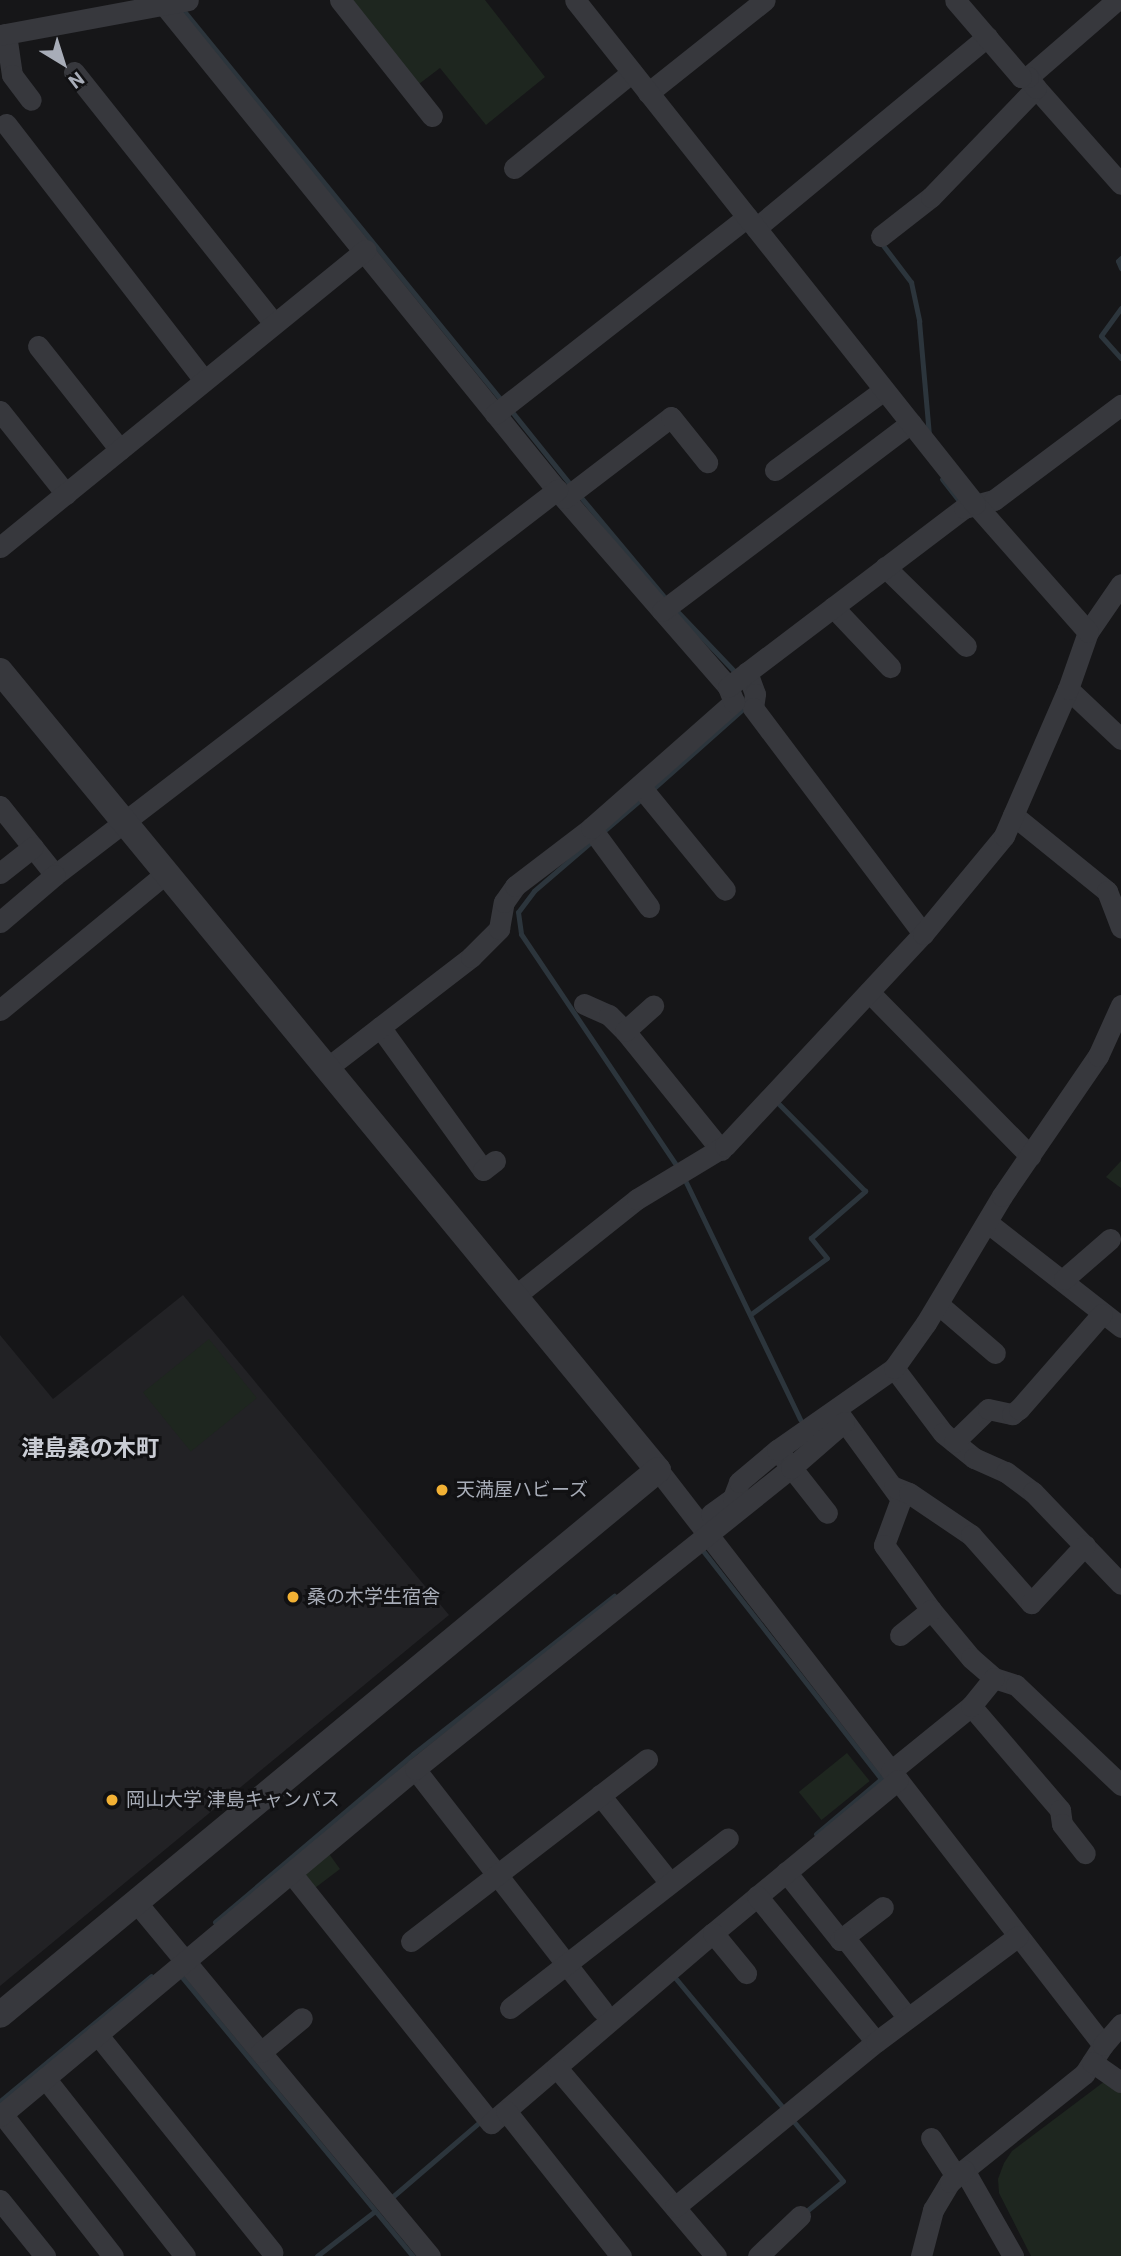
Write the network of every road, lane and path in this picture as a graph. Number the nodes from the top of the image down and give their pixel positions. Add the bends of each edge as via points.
1 (188, 0) edge
2 (340, 0) edge
3 (575, 0) edge
4 (765, 0) edge
5 (955, 0) edge
6 (1117, 0) edge
7 (162, 2) edge
8 (3, 34) edge
9 (987, 37) junction
10 (74, 72) dead end
11 (632, 72) junction
12 (1032, 83) junction
13 (648, 93) junction
14 (31, 100) dead end
15 (432, 116) dead end
16 (6, 124) dead end
17 (514, 168) dead end
18 (1121, 184) edge
19 (751, 222) junction
20 (881, 236) dead end
21 (365, 250) junction
22 (274, 323) junction
23 (38, 346) dead end
24 (204, 380) junction
25 (884, 390) junction
26 (502, 408) junction
27 (1119, 410) edge
28 (0, 411) edge
29 (911, 423) junction
30 (121, 450) junction
31 (707, 462) dead end
32 (775, 470) dead end
33 (568, 492) junction
34 (66, 495) junction
35 (975, 504) junction
36 (0, 547) edge
37 (885, 567) junction
38 (1121, 584) edge
39 (833, 607) junction
40 (662, 611) junction
41 (1088, 632) junction
42 (966, 646) dead end
43 (891, 667) dead end
44 (0, 671) edge
45 (747, 672) junction
46 (728, 687) junction
47 (1068, 689) junction
48 (1121, 739) edge
49 (640, 786) junction
50 (0, 806) edge
51 (1013, 815) junction
52 (124, 822) junction
53 (591, 828) junction
54 (33, 846) junction
55 (0, 873) edge
56 (166, 873) junction
57 (55, 875) junction
58 (725, 890) dead end
59 (649, 907) dead end
60 (0, 922) edge
61 (1121, 927) edge
62 (923, 934) junction
63 (869, 992) junction
64 (583, 1004) dead end
65 (1121, 1005) edge
66 (653, 1006) dead end
67 (0, 1010) edge
68 (380, 1027) junction
69 (625, 1031) junction
70 (327, 1068) junction
71 (721, 1150) junction
72 (1030, 1156) junction
73 (495, 1161) dead end
74 (988, 1223) junction
75 (1110, 1239) dead end
76 (1064, 1279) junction
77 (516, 1296) junction
78 (938, 1304) junction
79 (1102, 1314) junction
80 (1121, 1327) edge
81 (995, 1353) dead end
82 (894, 1368) junction
83 (840, 1415) junction
84 (954, 1442) junction
85 (777, 1450) junction
86 (792, 1468) junction
87 (658, 1470) junction
88 (894, 1487) junction
89 (827, 1513) dead end
90 (701, 1536) junction
91 (1085, 1545) junction
92 (1121, 1584) edge
93 (931, 1610) junction
94 (900, 1635) dead end
95 (994, 1678) junction
96 (971, 1706) junction
97 (647, 1759) dead end
98 (415, 1769) junction
99 (894, 1775) junction
100 (1121, 1785) edge
101 (600, 1795) junction
102 (728, 1838) dead end
103 (1085, 1853) dead end
104 (786, 1872) junction
105 (292, 1874) junction
106 (496, 1874) junction
107 (670, 1883) junction
108 (757, 1896) junction
109 (136, 1902) junction
110 (883, 1908) dead end
111 (713, 1933) junction
112 (1018, 1936) junction
113 (844, 1937) junction
114 (411, 1941) dead end
115 (180, 1955) junction
116 (566, 1964) junction
117 (746, 1973) dead end
118 (510, 2008) dead end
119 (602, 2010) dead end
120 (0, 2015) edge
121 (302, 2018) dead end
122 (908, 2018) junction
123 (1121, 2024) edge
124 (97, 2034) junction
125 (876, 2042) junction
126 (261, 2052) junction
127 (1098, 2054) junction
128 (557, 2068) junction
129 (45, 2078) junction
130 (1121, 2082) edge
131 (1, 2115) edge
132 (493, 2115) junction
133 (931, 2138) dead end
134 (960, 2173) junction
135 (0, 2200) edge
136 (675, 2207) junction
137 (800, 2216) dead end
138 (272, 2252) dead end
139 (45, 2256) edge
140 (113, 2256) edge
141 (185, 2256) edge
142 (430, 2256) edge
143 (621, 2256) edge
144 (716, 2256) edge
145 (758, 2256) edge
146 (921, 2256) edge
147 (1013, 2256) edge

1 - 7 street
2 - 15 street
3 - 11 street
4 - 13 street
5 - 9 street
6 - 12 street
7 - 8 street
7 - 21 street
8 - 14 street via 12,75
9 - 12 street via 1021,77
9 - 19 street
10 - 22 street
11 - 13 street
11 - 17 street
12 - 18 street
12 - 20 street via 931,197
13 - 19 street
16 - 24 street
19 - 25 street
19 - 26 street
21 - 22 street
21 - 26 street
22 - 24 street
23 - 30 street
24 - 30 street
25 - 29 street
25 - 32 street
26 - 33 street
27 - 35 street via 994,500
28 - 34 street
29 - 35 street
29 - 40 street
30 - 34 street
31 - 33 street via 671,417
33 - 40 street
33 - 52 street
34 - 36 street
35 - 37 street
35 - 41 street
37 - 39 street
37 - 42 street
38 - 41 street
39 - 43 street
39 - 45 street
40 - 46 street
41 - 47 street
44 - 52 street
45 - 46 street
45 - 62 street via 755,694 753,708
46 - 49 street via 734,702
47 - 48 street
47 - 51 street
49 - 53 street
49 - 58 street
50 - 54 street
51 - 61 street via 1107,891
51 - 62 street via 1004,836
52 - 56 street
52 - 57 street
53 - 59 street
53 - 68 street via 515,886 504,902 499,929 471,957
54 - 55 street
54 - 57 street
56 - 67 street
56 - 70 street
57 - 60 street
62 - 63 street
63 - 71 street
63 - 72 street
64 - 69 street via 609,1015
65 - 72 street via 1098,1056
66 - 69 street
68 - 70 street
68 - 73 street via 445,1104 484,1170
69 - 71 street
70 - 77 street
71 - 77 street via 638,1199
72 - 74 street
74 - 76 street
74 - 78 street
75 - 76 street
76 - 79 street
77 - 87 street
78 - 81 street
78 - 82 street
79 - 80 street
79 - 84 street via 1019,1409 1012,1414 988,1409
82 - 83 street
82 - 84 street
83 - 85 street
83 - 86 street
83 - 88 street
84 - 91 street via 1033,1492
85 - 86 street
85 - 90 street via 739,1482 733,1498
86 - 89 street
86 - 90 street
87 - 90 street
87 - 109 street
88 - 91 street via 971,1535 1031,1603
88 - 93 street via 901,1499 884,1545
90 - 98 street
90 - 99 street
91 - 92 street
93 - 94 street
93 - 95 street
95 - 96 street
95 - 100 street via 1016,1685
96 - 99 street
96 - 103 street via 1060,1810 1062,1824
97 - 101 street
98 - 105 street
98 - 106 street
99 - 104 street
99 - 112 street
101 - 106 street
101 - 107 street
102 - 107 street
104 - 108 street
104 - 113 street via 840,1940
105 - 115 street
105 - 132 street
106 - 114 street
106 - 116 street
107 - 116 street
108 - 111 street
108 - 125 street
109 - 115 street
109 - 120 street
110 - 113 street
111 - 117 street
111 - 128 street
112 - 122 street
112 - 127 street
113 - 122 street
115 - 124 street
115 - 126 street
116 - 118 street
116 - 119 street
121 - 126 street
122 - 125 street
123 - 127 street
124 - 129 street
124 - 138 street
125 - 136 street
126 - 142 street
127 - 130 street
127 - 134 street via 1084,2074
128 - 132 street
128 - 136 street
129 - 131 street
129 - 141 street
131 - 140 street
132 - 143 street
133 - 134 street
134 - 146 street via 933,2210
134 - 147 street
135 - 139 street
136 - 144 street
137 - 145 street

